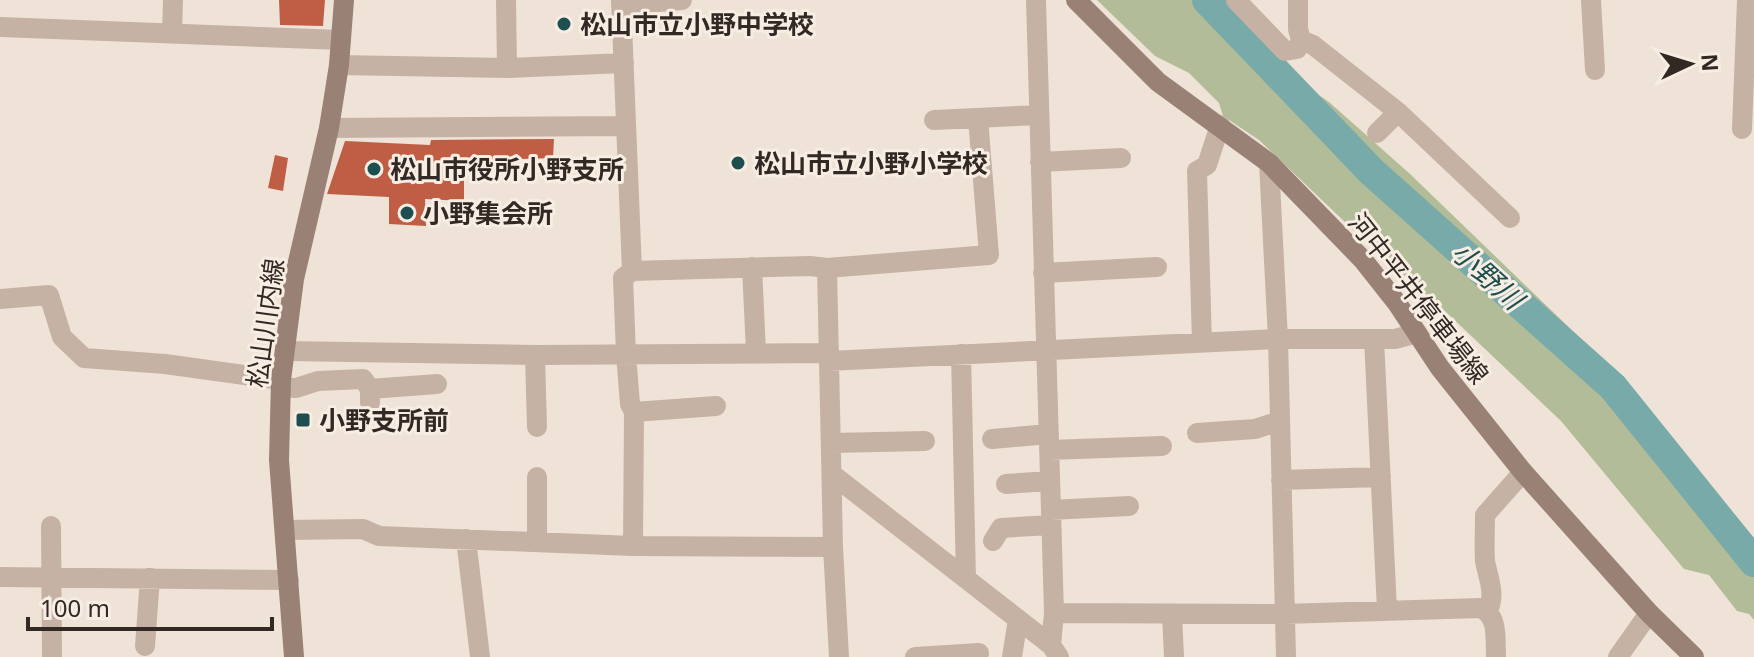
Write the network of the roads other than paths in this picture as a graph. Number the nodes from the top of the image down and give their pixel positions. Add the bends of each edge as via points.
1 (173, 0) edge
2 (344, 0) edge
3 (506, 0) edge
4 (682, 0) edge
5 (1036, 0) edge
6 (1076, 0) edge
7 (1236, 0) edge
8 (1298, 0) edge
9 (1591, 0) edge
10 (1747, 0) edge
11 (621, 2) edge
12 (0, 27) edge
13 (172, 33) junction
14 (341, 40) junction
15 (1301, 40) junction
16 (624, 63) junction
17 (339, 65) junction
18 (507, 68) junction
19 (1595, 70) dead end
20 (1398, 112) junction
21 (1039, 115) junction
22 (978, 118) junction
23 (934, 120) dead end
24 (1220, 125) junction
25 (625, 126) junction
26 (329, 128) junction
27 (1742, 129) dead end
28 (1377, 133) dead end
29 (1121, 158) dead end
30 (1040, 162) junction
31 (1269, 163) junction
32 (1510, 218) dead end
33 (752, 267) junction
34 (1157, 267) dead end
35 (827, 268) junction
36 (632, 271) junction
37 (1043, 273) junction
38 (0, 299) edge
39 (1417, 333) junction
40 (1278, 339) junction
41 (1374, 339) junction
42 (1202, 343) junction
43 (285, 351) junction
44 (756, 352) junction
45 (1045, 352) junction
46 (626, 354) junction
47 (961, 354) junction
48 (535, 355) junction
49 (828, 357) junction
50 (281, 384) junction
51 (437, 384) dead end
52 (716, 406) dead end
53 (634, 412) junction
54 (1280, 421) junction
55 (537, 427) dead end
56 (1197, 433) dead end
57 (992, 439) dead end
58 (925, 441) dead end
59 (1049, 442) junction
60 (832, 443) junction
61 (1162, 446) dead end
62 (1523, 472) junction
63 (833, 475) junction
64 (537, 477) dead end
65 (1381, 477) junction
66 (1281, 480) junction
67 (1050, 481) junction
68 (1006, 484) dead end
69 (1129, 506) dead end
70 (1051, 517) junction
71 (51, 526) dead end
72 (285, 530) junction
73 (466, 539) junction
74 (537, 540) junction
75 (993, 541) dead end
76 (633, 546) junction
77 (833, 547) junction
78 (0, 577) edge
79 (53, 577) junction
80 (150, 578) junction
81 (966, 579) junction
82 (289, 580) junction
83 (1387, 610) junction
84 (1488, 611) junction
85 (1054, 613) junction
86 (1649, 613) junction
87 (1172, 614) junction
88 (1284, 614) junction
89 (1018, 619) junction
90 (145, 646) dead end
91 (1055, 651) edge
92 (979, 653) dead end
93 (52, 657) edge
94 (294, 657) edge
95 (480, 657) edge
96 (839, 657) edge
97 (915, 657) edge
98 (1012, 657) edge
99 (1174, 657) edge
100 (1286, 657) edge
101 (1496, 657) edge
102 (1618, 657) edge
103 (1694, 657) edge

1 - 13 street
2 - 14 main road, 松山川内線
3 - 18 street
4 - 11 street
5 - 21 street
6 - 24 main road, 河中平井停車場線 via 1158,82
7 - 15 street via 1285,51 1297,49
8 - 15 street
9 - 19 street
10 - 27 street
11 - 16 street
12 - 13 street
13 - 14 street
14 - 17 main road, 松山川内線
15 - 20 street
16 - 18 street
16 - 25 street
17 - 18 street
17 - 26 main road, 松山川内線
20 - 28 street
20 - 32 street via 1493,189
21 - 22 street
21 - 30 street
22 - 23 street
22 - 35 street via 989,255
24 - 31 main road, 河中平井停車場線
24 - 42 street via 1207,165 1197,171
25 - 26 street
25 - 36 street
26 - 43 main road, 松山川内線 via 294,279
29 - 30 street
30 - 37 street
31 - 39 main road, 河中平井停車場線 via 1363,260
31 - 40 street
33 - 35 street
33 - 36 street
33 - 44 street
34 - 37 street
35 - 49 street
36 - 46 street via 623,278
37 - 45 street
38 - 50 street via 49,295 62,337 84,358 165,364
39 - 41 street
39 - 62 main road, 河中平井停車場線
40 - 41 street
40 - 42 street
40 - 54 street
41 - 65 street
42 - 45 street
43 - 48 street
43 - 50 main road, 松山川内線
44 - 46 street
44 - 49 street
45 - 47 street
45 - 59 street
46 - 48 street
46 - 53 street
47 - 49 street
47 - 81 street
48 - 55 street
49 - 60 street
50 - 51 street via 296,388 318,381 363,379 370,396
50 - 72 main road, 松山川内線 via 279,460
52 - 53 street
53 - 76 street
54 - 56 street via 1255,429
54 - 66 street
57 - 59 street
58 - 60 street
59 - 61 street
59 - 67 street
60 - 63 street
62 - 84 street via 1485,515 1492,603
62 - 86 main road, 河中平井停車場線
63 - 77 street
63 - 81 street
64 - 74 street
65 - 66 street
65 - 83 street
66 - 88 street
67 - 68 street
67 - 70 street
69 - 70 street
70 - 75 street via 1001,528
70 - 85 street
71 - 79 street
72 - 73 street via 363,529 379,536
72 - 82 main road, 松山川内線
73 - 74 street
73 - 95 street
74 - 76 street
76 - 77 street
77 - 96 street
78 - 79 street
79 - 80 street
79 - 93 street
80 - 82 street
80 - 90 street
81 - 89 street
82 - 94 main road, 松山川内線
83 - 84 street
83 - 88 street
84 - 101 street via 1494,620
85 - 87 street
85 - 91 street
86 - 102 street
86 - 103 main road, 河中平井停車場線
87 - 88 street
87 - 99 street
88 - 100 street
89 - 91 street
89 - 98 street
92 - 97 street

